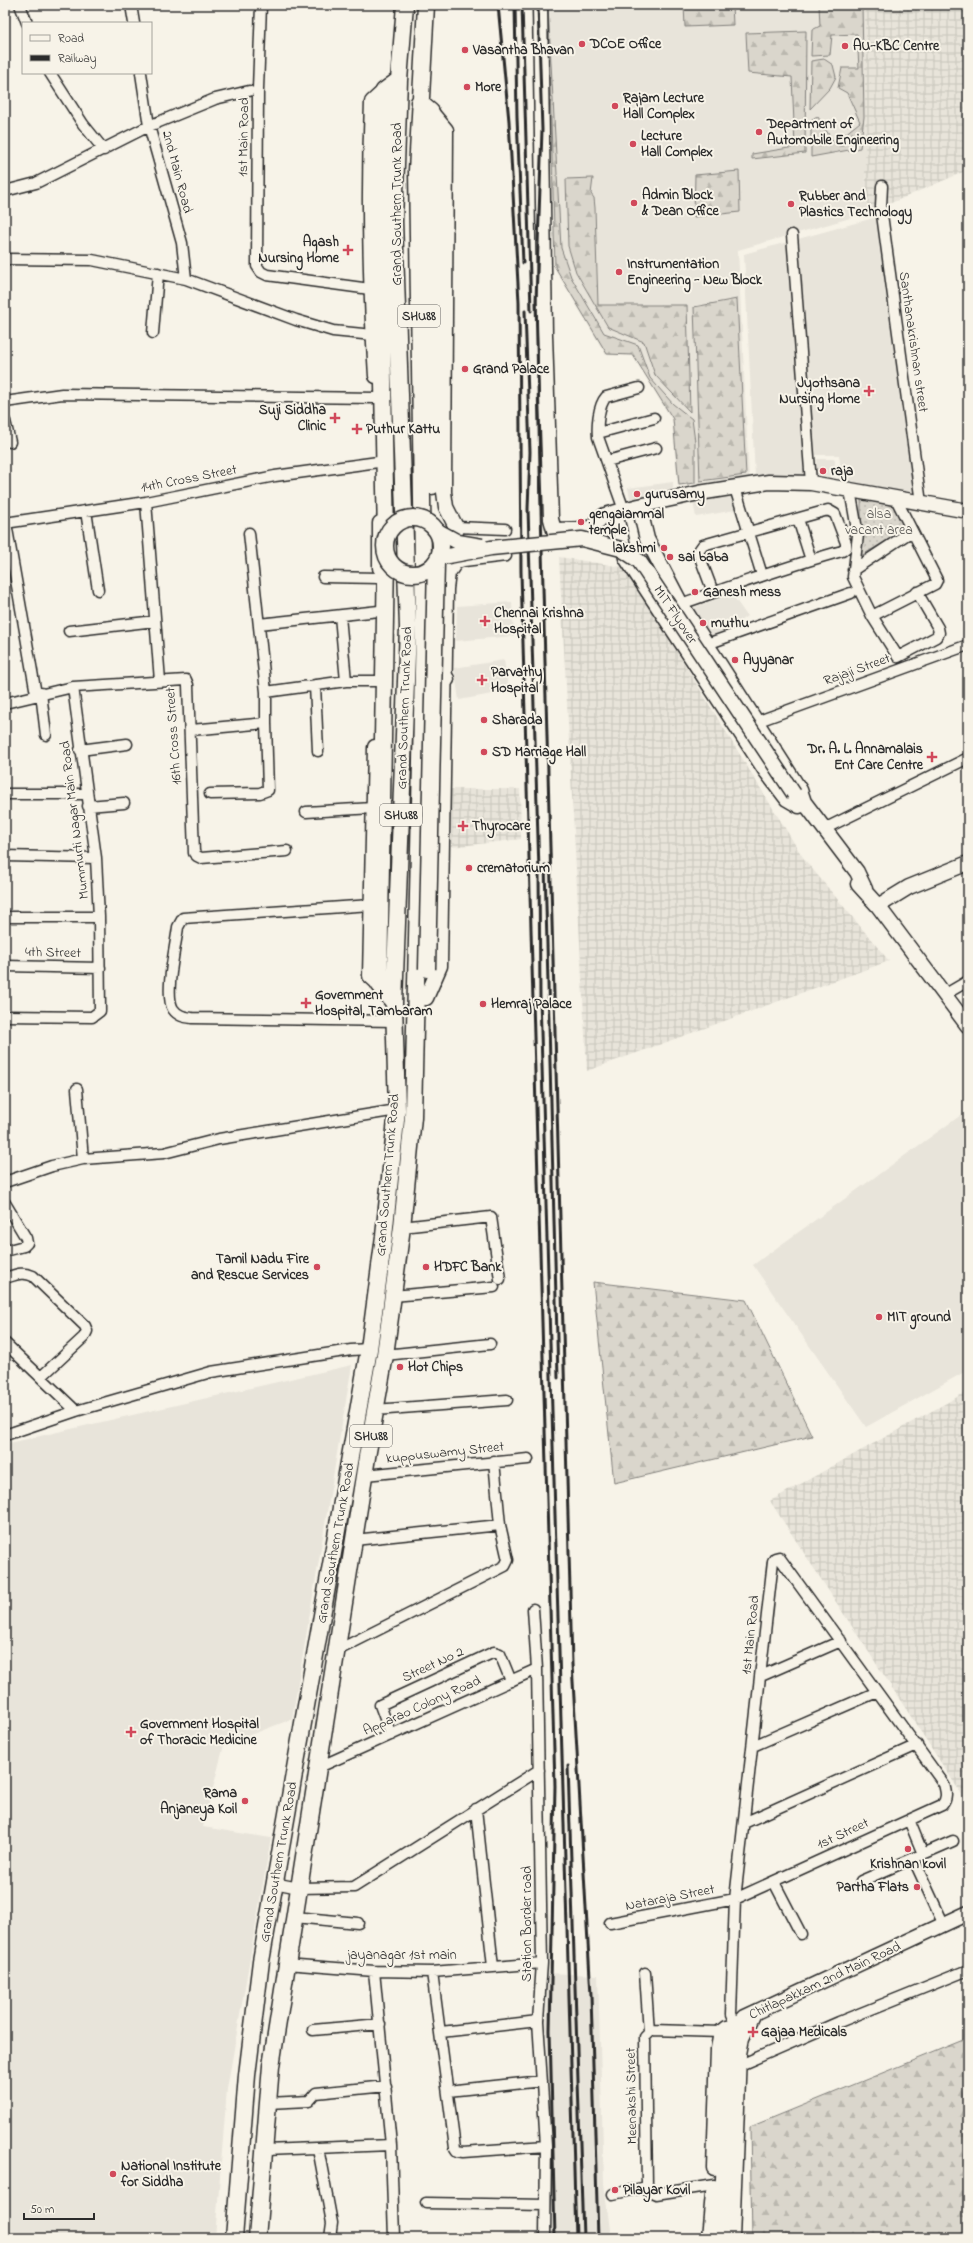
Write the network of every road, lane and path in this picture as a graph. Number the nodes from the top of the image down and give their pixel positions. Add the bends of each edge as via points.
1 (20, 5) edge
2 (131, 5) edge
3 (261, 5) edge
4 (405, 5) edge
5 (426, 5) edge
6 (540, 5) edge
7 (27, 22) edge
8 (134, 22) edge
9 (51, 74) edge
10 (142, 74) edge
11 (399, 80) junction
12 (249, 91) dead end
13 (384, 91) junction
14 (425, 107) junction
15 (150, 126) junction
16 (104, 150) junction
17 (882, 186) dead end
18 (5, 191) edge
19 (792, 235) dead end
20 (5, 259) edge
21 (158, 273) junction
22 (186, 279) junction
23 (370, 289) junction
24 (153, 333) dead end
25 (373, 335) junction
26 (639, 388) dead end
27 (377, 398) junction
28 (5, 402) edge
29 (654, 418) dead end
30 (5, 420) edge
31 (598, 433) junction
32 (10, 442) dead end
33 (656, 448) dead end
34 (607, 461) junction
35 (378, 462) junction
36 (811, 483) junction
37 (735, 488) junction
38 (850, 490) junction
39 (896, 499) junction
40 (146, 502) junction
41 (920, 503) junction
42 (639, 506) junction
43 (86, 511) junction
44 (968, 511) edge
45 (615, 513) junction
46 (798, 519) junction
47 (6, 523) edge
48 (434, 527) junction
49 (456, 527) junction
50 (505, 529) dead end
51 (912, 531) junction
52 (249, 533) dead end
53 (748, 533) junction
54 (386, 536) junction
55 (491, 548) junction
56 (386, 556) junction
57 (506, 556) dead end
58 (437, 560) junction
59 (811, 560) junction
60 (454, 564) junction
61 (853, 570) junction
62 (762, 575) junction
63 (323, 577) dead end
64 (380, 578) junction
65 (98, 590) dead end
66 (713, 592) junction
67 (917, 592) junction
68 (851, 593) dead end
69 (681, 604) junction
70 (379, 612) junction
71 (340, 616) junction
72 (872, 616) junction
73 (155, 621) junction
74 (259, 624) junction
75 (69, 631) dead end
76 (707, 644) junction
77 (968, 645) edge
78 (423, 679) junction
79 (446, 679) junction
80 (160, 681) junction
81 (346, 681) junction
82 (378, 681) junction
83 (315, 685) junction
84 (73, 687) junction
85 (266, 692) junction
86 (39, 693) junction
87 (5, 703) edge
88 (756, 722) junction
89 (266, 723) junction
90 (191, 730) junction
91 (46, 735) dead end
92 (127, 744) dead end
93 (80, 750) junction
94 (318, 751) dead end
95 (968, 758) edge
96 (5, 794) edge
97 (86, 794) junction
98 (210, 794) dead end
99 (798, 800) junction
100 (124, 803) dead end
101 (88, 806) junction
102 (373, 808) junction
103 (306, 812) dead end
104 (824, 829) junction
105 (287, 851) dead end
106 (5, 856) edge
107 (96, 858) junction
108 (968, 863) edge
109 (865, 889) junction
110 (371, 905) junction
111 (878, 906) junction
112 (5, 917) edge
113 (100, 917) junction
114 (5, 966) edge
115 (100, 968) junction
116 (379, 979) junction
117 (968, 981) edge
118 (944, 995) junction
119 (394, 1003) junction
120 (421, 1003) junction
121 (5, 1016) edge
122 (395, 1021) junction
123 (968, 1026) edge
124 (77, 1089) dead end
125 (397, 1110) junction
126 (83, 1159) junction
127 (5, 1182) edge
128 (6, 1209) edge
129 (402, 1227) junction
130 (5, 1251) edge
131 (5, 1278) edge
132 (393, 1296) junction
133 (5, 1343) edge
134 (490, 1344) dead end
135 (370, 1350) junction
136 (385, 1355) junction
137 (41, 1377) junction
138 (507, 1400) dead end
139 (375, 1410) junction
140 (76, 1411) junction
141 (5, 1435) edge
142 (528, 1459) dead end
143 (494, 1461) junction
144 (365, 1475) junction
145 (500, 1526) junction
146 (354, 1540) junction
147 (534, 1609) dead end
148 (841, 1641) junction
149 (336, 1651) junction
150 (537, 1669) junction
151 (761, 1676) junction
152 (511, 1681) junction
153 (877, 1692) junction
154 (391, 1735) junction
155 (918, 1744) junction
156 (753, 1746) junction
157 (318, 1768) junction
158 (539, 1770) junction
159 (476, 1809) junction
160 (909, 1820) junction
161 (744, 1823) junction
162 (953, 1841) dead end
163 (924, 1854) junction
164 (913, 1858) junction
165 (861, 1881) dead end
166 (774, 1882) junction
167 (274, 1883) junction
168 (299, 1888) junction
169 (735, 1899) junction
170 (968, 1913) edge
171 (294, 1917) junction
172 (358, 1923) dead end
173 (610, 1923) dead end
174 (944, 1925) junction
175 (801, 1934) dead end
176 (542, 1963) junction
177 (286, 1964) junction
178 (493, 1967) junction
179 (968, 1970) edge
180 (374, 1971) junction
181 (432, 1972) junction
182 (645, 1973) dead end
183 (755, 2013) junction
184 (538, 2021) junction
185 (380, 2024) junction
186 (735, 2026) junction
187 (313, 2030) dead end
188 (441, 2032) junction
189 (649, 2032) junction
190 (721, 2032) junction
191 (738, 2066) junction
192 (542, 2081) junction
193 (386, 2086) junction
194 (448, 2091) junction
195 (268, 2103) junction
196 (391, 2145) junction
197 (546, 2146) junction
198 (318, 2148) junction
199 (265, 2150) junction
200 (714, 2185) junction
201 (647, 2187) junction
202 (613, 2194) dead end
203 (426, 2203) dead end
204 (545, 2205) junction
205 (234, 2238) edge
206 (257, 2238) edge
207 (330, 2238) edge
208 (394, 2238) edge
209 (545, 2238) edge
210 (709, 2238) edge
211 (720, 2238) edge
212 (732, 2238) edge

1 - 7 street
2 - 8 street
3 - 23 street, 1st Main Road via 258,89 258,268 267,275
4 - 11 main road, Grand Southern Trunk Road / SHU88
5 - 14 main road, Grand Southern Trunk Road / SHU88
6 - 45 street via 545,327 552,527 561,532 588,530
9 - 16 street via 83,124
10 - 15 street, 2nd Main Road
11 - 13 main road
11 - 119 main road, Grand Southern Trunk Road / SHU88 via 394,221 408,627
12 - 15 street via 215,99
13 - 23 street via 372,102 369,178
13 - 54 main road via 381,241
14 - 48 main road via 432,137
14 - 49 street via 446,130 444,492 446,507
14 - 78 main road, Grand Southern Trunk Road / SHU88 via 417,171
15 - 16 street
15 - 22 street, 2nd Main Road via 182,243
16 - 18 street via 36,183
17 - 41 street, Santhanakrishnan street via 881,207
19 - 36 street
20 - 21 street via 92,260
21 - 22 street
21 - 24 street
22 - 25 street via 296,320 333,331
23 - 25 street
25 - 27 street
26 - 31 street via 609,396 603,401
27 - 28 street via 62,394
27 - 35 street
29 - 31 street
30 - 32 street
31 - 34 street
33 - 34 street
34 - 45 street
35 - 40 street, 14th Cross Street via 275,476
35 - 64 street
36 - 37 street via 769,482
36 - 38 street
37 - 42 street
37 - 53 street
38 - 39 street
38 - 61 street via 858,535
39 - 41 street
39 - 51 street
40 - 43 street, 14th Cross Street
40 - 73 street
41 - 44 street
42 - 45 street
42 - 69 street via 647,539
43 - 47 street, 14th Cross Street
43 - 65 street
45 - 99 street via 626,558 765,770 787,799
46 - 53 street
46 - 59 street
46 - 59 street via 832,511 846,543 846,548 842,551
47 - 86 street
48 - 54 main road, bridge via 424,520 406,519 394,525
48 - 55 street, MIT Flyover, bridge via 458,542
48 - 58 main road, bridge via 441,543
49 - 50 street
49 - 60 street
51 - 61 street
51 - 67 street via 937,580 935,584
52 - 74 street
53 - 62 street
53 - 66 street via 699,548 698,552
54 - 56 main road, bridge
55 - 58 street, MIT Flyover, bridge
55 - 99 street, MIT Flyover, bridge via 582,539 620,549 639,562
56 - 58 main road, bridge via 396,570 413,575 430,569
56 - 116 main road
57 - 60 street via 464,560
58 - 120 main road, bridge via 427,969
59 - 62 street
60 - 79 street via 448,573 446,589
61 - 72 street via 853,577
62 - 66 street
63 - 64 street
64 - 70 street
66 - 69 street
67 - 72 street
67 - 72 street via 939,633 901,657 896,655
68 - 76 street
69 - 76 street
70 - 71 street
70 - 82 street
71 - 74 street
71 - 81 street
73 - 75 street
73 - 80 street
74 - 85 street
76 - 88 street
77 - 88 street, Rajaji Street
78 - 79 main road
78 - 120 main road, Grand Southern Trunk Road / SHU88
79 - 120 street via 449,739 440,966
80 - 84 street, 16th Cross Street
80 - 90 street, 16th Cross Street via 186,680
81 - 82 street
81 - 83 street
82 - 102 street
83 - 85 street
83 - 94 street
84 - 86 street, 16th Cross Street
84 - 93 street, Mummurti Nagar Main Road
85 - 89 street
86 - 87 street, 16th Cross Street
86 - 91 street
88 - 99 street via 800,790
89 - 90 street
89 - 98 street via 268,790 260,793
90 - 105 street, 16th Cross Street via 194,852 197,856 201,858
92 - 93 street
93 - 97 street, Mummurti Nagar Main Road
95 - 104 street
96 - 97 street
97 - 101 street, Mummurti Nagar Main Road
99 - 104 street
99 - 109 street via 848,876
100 - 101 street
101 - 107 street, Mummurti Nagar Main Road
102 - 103 street
102 - 110 street
104 - 109 street via 857,872
106 - 107 street
107 - 113 street, Mummurti Nagar Main Road
108 - 111 street via 909,887
109 - 111 street
110 - 116 street via 370,976
110 - 122 street via 183,918 178,928 169,997 180,1016 192,1018
111 - 118 street
112 - 113 street
113 - 115 street, Mummurti Nagar Main Road
114 - 115 street, 4th Street
115 - 121 street, Mummurti Nagar Main Road via 100,1011 92,1017
116 - 119 main road
117 - 118 street
118 - 123 street
119 - 122 main road, Grand Southern Trunk Road / SHU88
120 - 129 main road, Grand Southern Trunk Road / SHU88
122 - 125 main road, Grand Southern Trunk Road / SHU88
124 - 126 street
125 - 126 street via 219,1139 164,1153 122,1154
125 - 135 main road, Grand Southern Trunk Road / SHU88
126 - 127 street via 52,1166
128 - 130 street via 27,1243
129 - 132 main road, Grand Southern Trunk Road / SHU88
129 - 132 street via 491,1218 497,1283
131 - 137 street via 21,1273 33,1276 85,1326 87,1331 84,1337
132 - 136 main road, Grand Southern Trunk Road / SHU88
133 - 137 street
134 - 136 street
135 - 140 street via 351,1350 211,1372
135 - 167 main road, Grand Southern Trunk Road / SHU88
136 - 139 main road, Grand Southern Trunk Road / SHU88
137 - 140 street
138 - 139 street
139 - 144 main road, Grand Southern Trunk Road / SHU88
140 - 141 street
142 - 143 street, kuppuswamy Street
143 - 144 street, kuppuswamy Street
143 - 145 street
144 - 146 main road, Grand Southern Trunk Road / SHU88
145 - 146 street
145 - 149 street via 508,1560 501,1569
146 - 149 main road, Grand Southern Trunk Road / SHU88
147 - 150 street, Station Border road
148 - 151 street
148 - 151 street, 1st Main Road via 782,1560 779,1557 775,1558
148 - 153 street
149 - 157 main road, Grand Southern Trunk Road / SHU88
150 - 152 street, Apparao Colony Road
150 - 158 street, Station Border road
151 - 156 street, 1st Main Road
152 - 154 street, Apparao Colony Road
152 - 154 street, Street No 2 via 500,1654 494,1652 380,1705
153 - 155 street
153 - 156 street
154 - 157 street, Apparao Colony Road
155 - 160 street, 1st Street via 944,1784 947,1794 942,1805
155 - 161 street
156 - 161 street, 1st Main Road
157 - 168 main road, Grand Southern Trunk Road / SHU88
158 - 159 street
158 - 176 street, Station Border road
159 - 168 street via 354,1887
159 - 178 street
160 - 163 street
160 - 166 street, 1st Street
161 - 169 street, 1st Main Road
162 - 163 street
163 - 164 street
164 - 165 street
164 - 174 street
166 - 169 street, 1st Street
166 - 175 street
167 - 168 street
167 - 205 main road, Grand Southern Trunk Road / SHU88 via 247,2075
168 - 171 main road, Grand Southern Trunk Road / SHU88
169 - 173 street, Nataraja Street
169 - 186 street, 1st Main Road via 731,2014
170 - 174 street, Chitlapakkam 2nd Main Road
171 - 172 street
171 - 177 main road, Grand Southern Trunk Road / SHU88
174 - 183 street, Chitlapakkam 2nd Main Road
176 - 178 street, jayanagar 1st main
176 - 184 street, Station Border road
177 - 180 street, jayanagar 1st main
177 - 195 main road, Grand Southern Trunk Road / SHU88
178 - 181 street, jayanagar 1st main
179 - 191 street
180 - 181 street, jayanagar 1st main
180 - 185 street
181 - 188 street
182 - 189 street
183 - 186 street, Chitlapakkam 2nd Main Road via 745,2017
183 - 191 street via 742,2038
184 - 188 street
184 - 192 street, Station Border road
185 - 187 street
185 - 193 street
186 - 190 street
186 - 211 street, Chitlapakkam 2nd Main Road via 731,2036 729,2059
188 - 194 street
189 - 190 street, Meenakshi Street
189 - 201 street, Meenakshi Street via 645,2037
190 - 200 street via 718,2049
191 - 212 street
192 - 194 street
192 - 197 street, Station Border road
193 - 195 street via 316,2093 309,2101
193 - 196 street
194 - 197 street via 453,2144 457,2151
195 - 199 main road, Grand Southern Trunk Road / SHU88
196 - 198 street
196 - 208 street
197 - 204 street, Station Border road
198 - 199 street
198 - 207 street via 332,2222
199 - 206 main road, Grand Southern Trunk Road / SHU88
200 - 201 street via 656,2194
200 - 210 street
201 - 202 street
203 - 204 street
204 - 209 street, Station Border road

